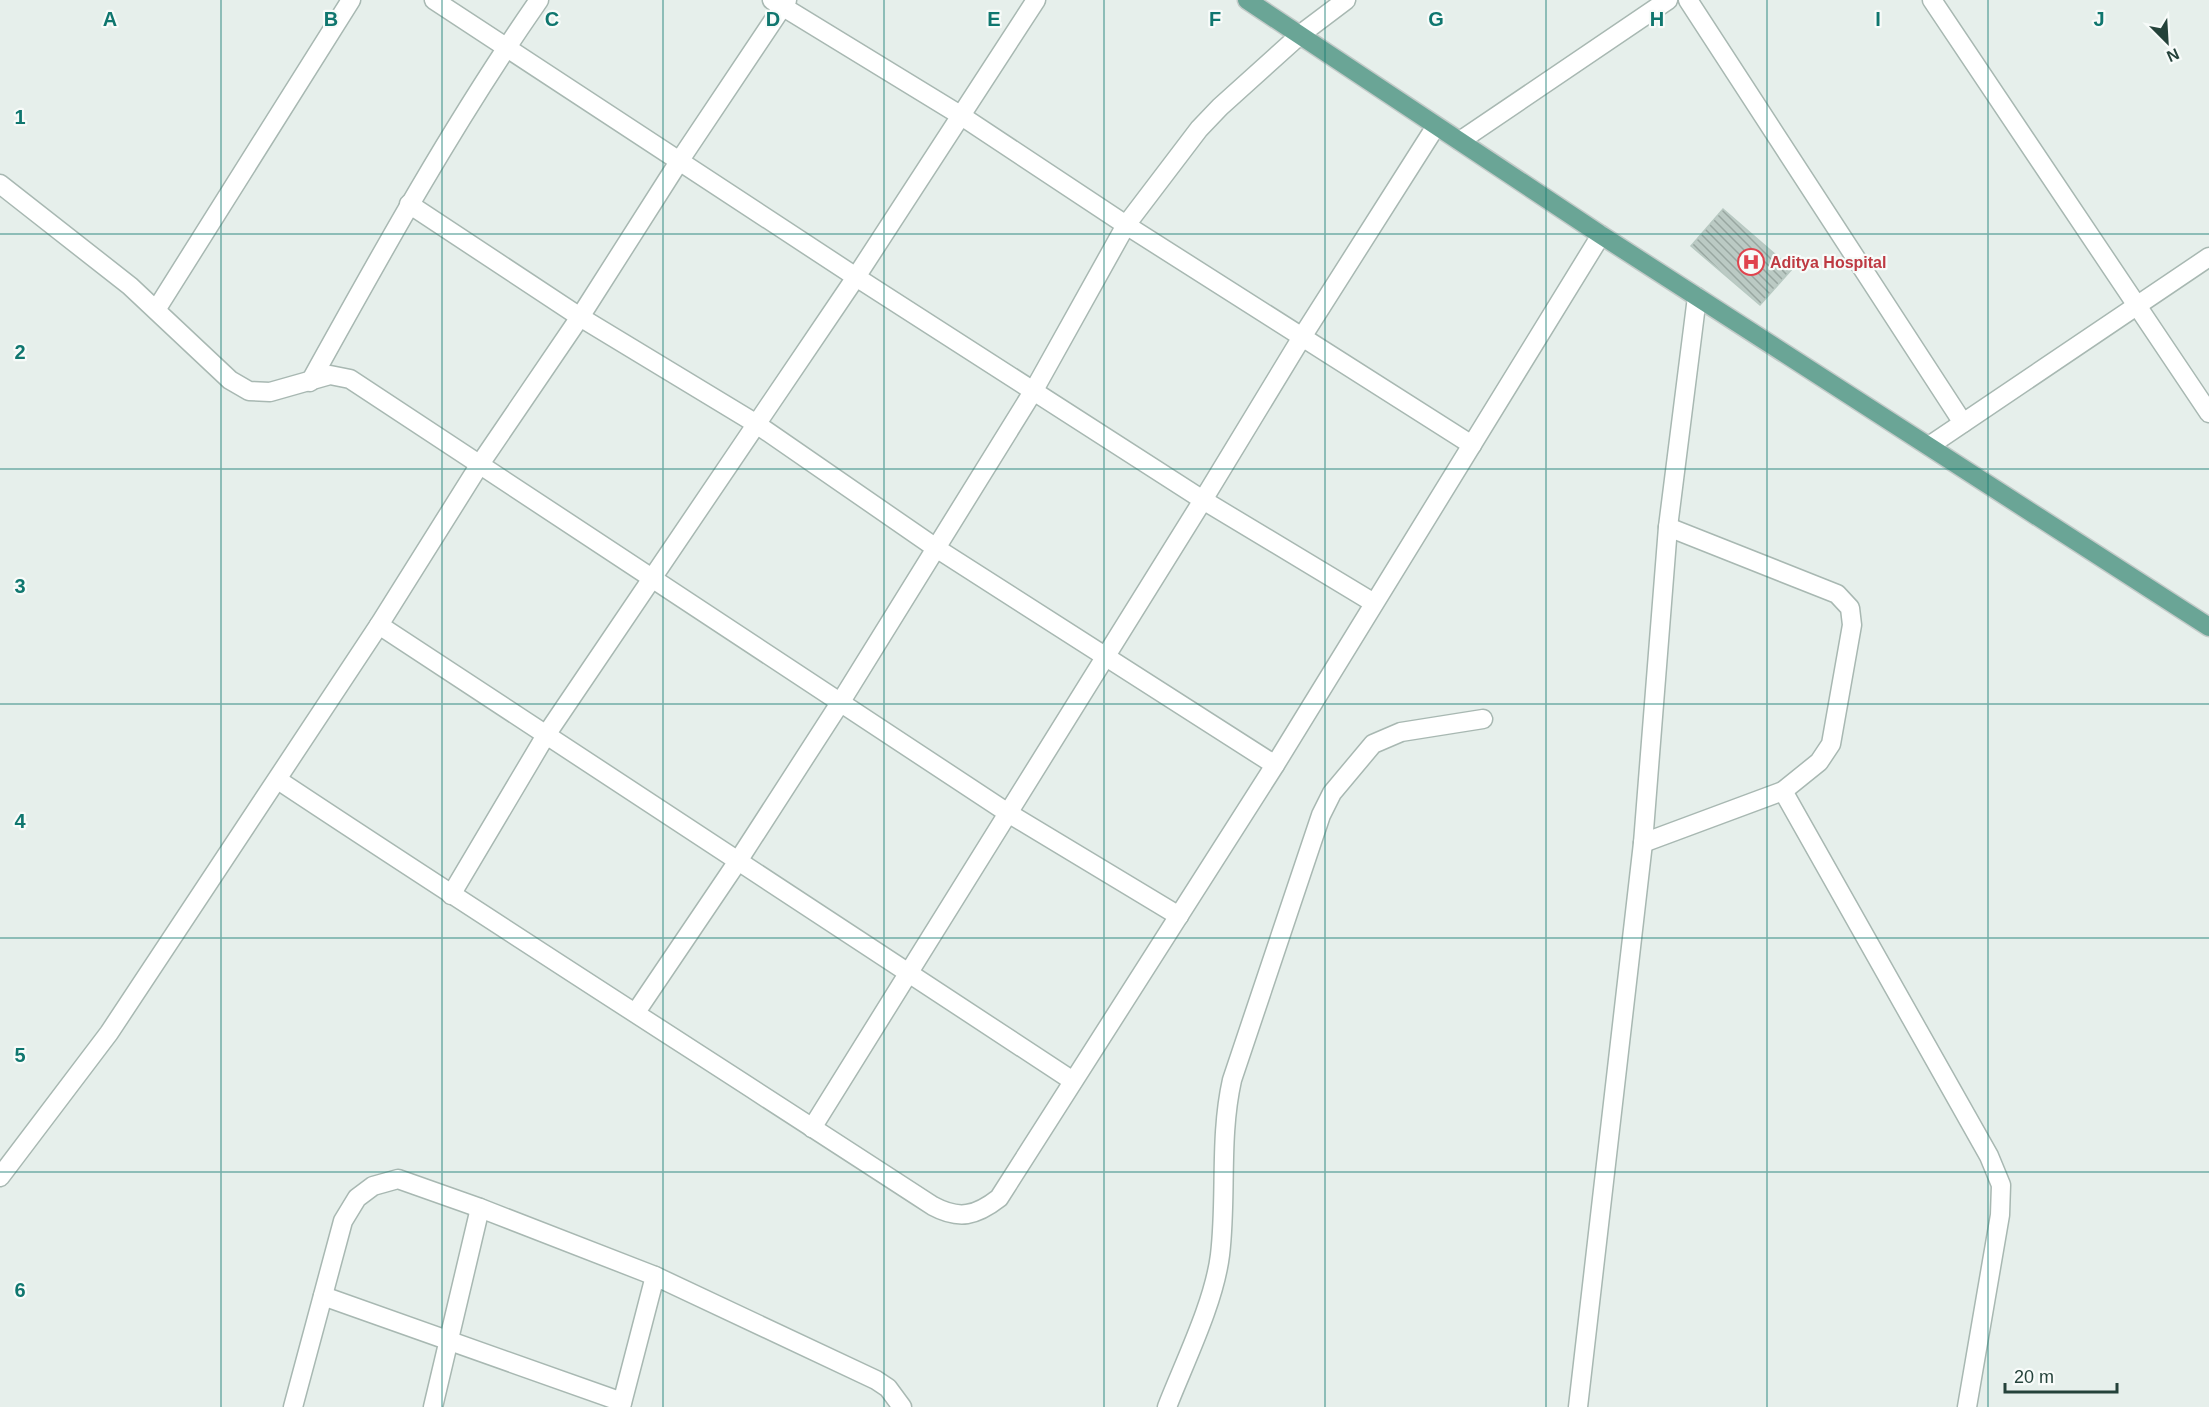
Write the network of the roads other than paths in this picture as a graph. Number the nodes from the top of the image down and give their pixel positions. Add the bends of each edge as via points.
1 (351, 0) edge
2 (434, 0) edge
3 (539, 0) edge
4 (1036, 0) edge
5 (1247, 0) edge
6 (1346, 0) edge
7 (1668, 0) edge
8 (1688, 0) edge
9 (1932, 0) edge
10 (780, 2) edge
11 (1301, 34) junction
12 (507, 47) junction
13 (960, 116) junction
14 (1436, 126) junction
15 (1460, 141) junction
16 (680, 160) junction
17 (0, 184) edge
18 (409, 204) junction
19 (1126, 225) junction
20 (1601, 235) junction
21 (2209, 257) edge
22 (856, 277) junction
23 (1696, 297) junction
24 (2137, 305) junction
25 (156, 310) junction
26 (580, 317) junction
27 (1302, 337) junction
28 (310, 382) junction
29 (1034, 390) junction
30 (2209, 413) edge
31 (755, 423) junction
32 (1963, 423) junction
33 (1472, 445) junction
34 (1929, 446) junction
35 (480, 464) junction
36 (1203, 500) junction
37 (1668, 527) junction
38 (936, 548) junction
39 (653, 579) junction
40 (1374, 603) junction
41 (379, 625) junction
42 (2209, 627) edge
43 (1105, 658) junction
44 (840, 703) junction
45 (1483, 719) dead end
46 (546, 735) junction
47 (1275, 765) junction
48 (278, 780) junction
49 (1782, 791) junction
50 (1008, 813) junction
51 (1643, 843) junction
52 (738, 861) junction
53 (451, 895) junction
54 (1179, 916) junction
55 (908, 972) junction
56 (636, 1012) junction
57 (1073, 1081) junction
58 (812, 1128) junction
59 (3, 1168) edge
60 (480, 1208) junction
61 (655, 1276) junction
62 (323, 1296) junction
63 (449, 1341) junction
64 (622, 1405) edge
65 (293, 1407) edge
66 (433, 1407) edge
67 (902, 1407) edge
68 (1167, 1407) edge
69 (1578, 1407) edge
70 (1967, 1407) edge

1 - 25 street
2 - 12 street
3 - 12 street
4 - 13 street
5 - 11 main road
6 - 11 street
7 - 15 street
8 - 32 street
9 - 24 street
10 - 13 street
10 - 16 street
11 - 14 main road
11 - 19 street via 1199,129
12 - 16 street
12 - 18 street
13 - 19 street
13 - 22 street
14 - 15 main road
14 - 27 street
15 - 20 main road
16 - 22 street
16 - 26 street
17 - 25 street
18 - 26 street
18 - 28 street
19 - 27 street
19 - 29 street
20 - 23 main road
20 - 33 street
21 - 24 street
22 - 29 street
22 - 31 street
23 - 34 main road
23 - 37 street
24 - 30 street
24 - 32 street
25 - 28 street via 230,380 249,391 270,392
26 - 31 street
26 - 35 street
27 - 33 street
27 - 36 street
28 - 35 street via 330,375 350,379
29 - 36 street
29 - 38 street
31 - 38 street
31 - 39 street
32 - 34 street
33 - 40 street
34 - 42 main road
35 - 39 street
35 - 41 street
36 - 40 street
36 - 43 street
37 - 49 street via 1837,594 1850,608 1852,625 1831,744 1820,762
37 - 51 street
38 - 43 street
38 - 44 street
39 - 44 street
39 - 46 street
40 - 47 street
41 - 46 street
41 - 48 street
43 - 47 street
43 - 50 street
44 - 50 street
44 - 52 street
45 - 68 street via 1401,732 1373,744 1332,793 1321,815 1232,1080 1226,1108 1220,1253 1215,1283
46 - 52 street
46 - 53 street
47 - 54 street
48 - 53 street
48 - 59 street via 110,1033
49 - 51 street
49 - 70 street via 1989,1156 2001,1185 2000,1215
50 - 54 street
50 - 55 street
51 - 69 street
52 - 55 street
52 - 56 street
53 - 56 street
54 - 57 street
55 - 57 street
55 - 58 street
56 - 58 street
57 - 58 street via 999,1198 986,1208 965,1215 949,1214 933,1206
60 - 61 street
60 - 62 street via 398,1179 373,1185 357,1198 343,1221
60 - 63 street
61 - 64 street
61 - 67 street via 876,1380 888,1388
62 - 63 street
62 - 65 street
63 - 64 street
63 - 66 street

